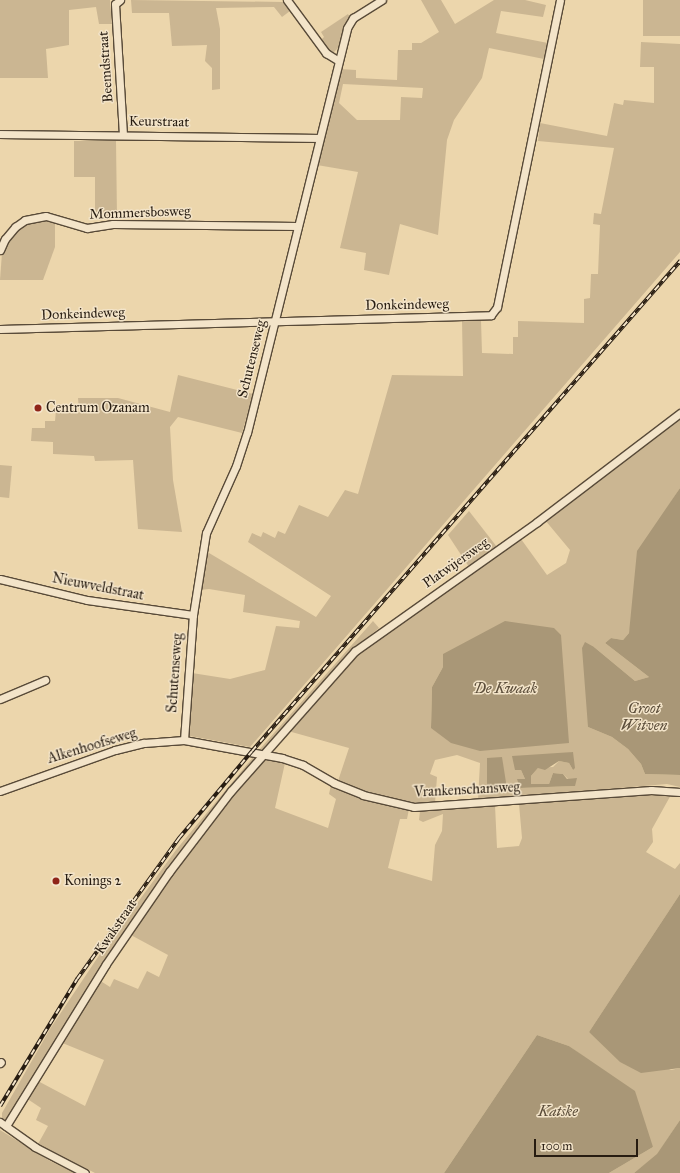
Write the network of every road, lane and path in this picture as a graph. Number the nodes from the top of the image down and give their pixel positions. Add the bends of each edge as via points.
1 (120, 0) edge
2 (287, 0) edge
3 (382, 0) edge
4 (560, 0) edge
5 (337, 60) junction
6 (0, 134) edge
7 (123, 135) junction
8 (318, 138) junction
9 (298, 226) junction
10 (0, 250) edge
11 (275, 321) junction
12 (0, 329) edge
13 (680, 413) edge
14 (0, 579) edge
15 (193, 615) junction
16 (45, 680) dead end
17 (0, 699) edge
18 (184, 740) junction
19 (264, 754) junction
20 (0, 790) edge
21 (680, 792) edge
22 (3, 1124) edge
23 (85, 1173) edge

1 - 7 street, Beemdstraat via 115,4
2 - 5 street via 326,53
3 - 5 street, Schutenseweg via 349,22
4 - 11 street, Donkeindeweg via 495,311 488,316
5 - 8 street, Schutenseweg
6 - 7 street, Keurstraat
7 - 8 street, Keurstraat
8 - 9 street, Schutenseweg
9 - 10 street, Mommersbosweg via 113,224 87,228 46,216 25,220 15,227
9 - 11 street, Schutenseweg
11 - 12 street, Donkeindeweg
11 - 15 street, Schutenseweg via 236,466 206,533
13 - 19 street, Platwijersweg via 537,522 361,646
14 - 15 street, Nieuwveldstraat via 87,600
15 - 18 street, Schutenseweg
16 - 17 street
18 - 19 street, Alkenhoofseweg
18 - 20 street, Alkenhoofseweg via 144,743 115,750
19 - 21 street, Vrankenschansweg via 302,765 363,796 414,807 650,790
19 - 22 street, Kwakstraat via 169,872
22 - 23 street via 35,1147

